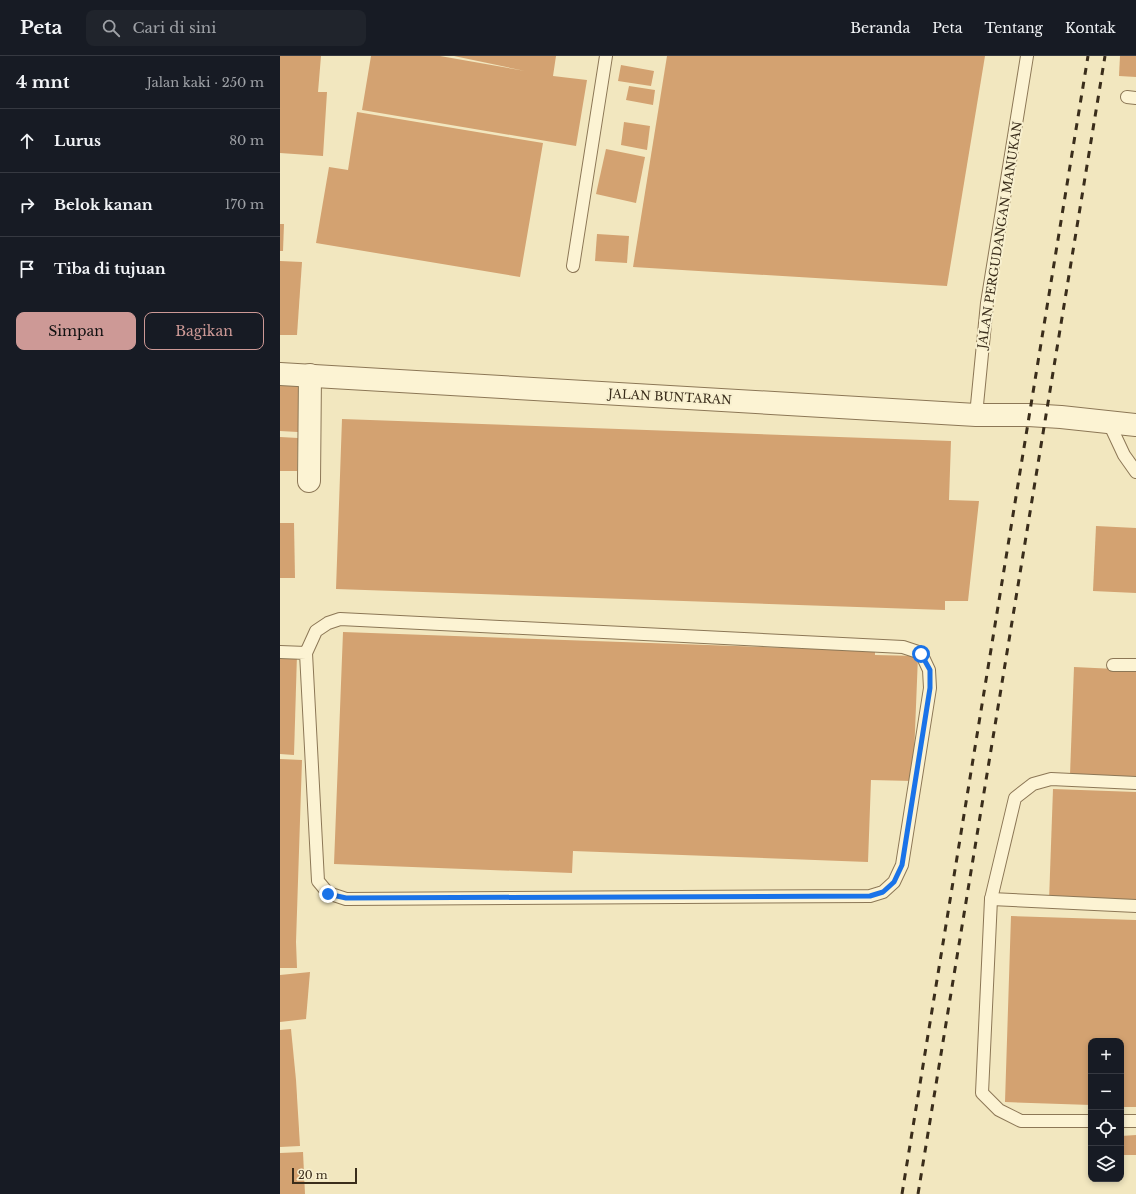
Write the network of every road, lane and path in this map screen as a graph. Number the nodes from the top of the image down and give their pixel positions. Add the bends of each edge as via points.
1 (606, 56) edge
2 (1028, 56) edge
3 (573, 266) dead end
4 (280, 374) edge
5 (310, 375) junction
6 (976, 415) junction
7 (1109, 423) junction
8 (1136, 425) edge
9 (1136, 472) edge
10 (309, 481) dead end
11 (280, 652) edge
12 (306, 653) junction
13 (1113, 665) dead end
14 (1136, 665) edge
15 (1136, 783) edge
16 (991, 899) junction
17 (1136, 906) edge
18 (1088, 1121) edge
19 (1124, 1121) edge
20 (1136, 1122) edge

1 - 3 lane
2 - 6 lane, JALAN PERGUDANGAN MANUKAN via 987,303
4 - 5 street, JALAN BUNTARAN
5 - 6 street, JALAN BUNTARAN
5 - 10 street
6 - 7 street, JALAN BUNTARAN via 1028,415
7 - 8 street, JALAN BUNTARAN
7 - 9 lane via 1124,456
11 - 12 lane
12 - 12 lane via 316,631 340,619 903,647 921,654 930,670 930,688 902,865 894,882 883,892 870,896 346,898 328,894 318,881
13 - 14 lane
15 - 16 lane via 1051,779 1033,784 1016,798
16 - 17 lane
16 - 18 lane via 982,1093 999,1110 1020,1121
19 - 20 lane

